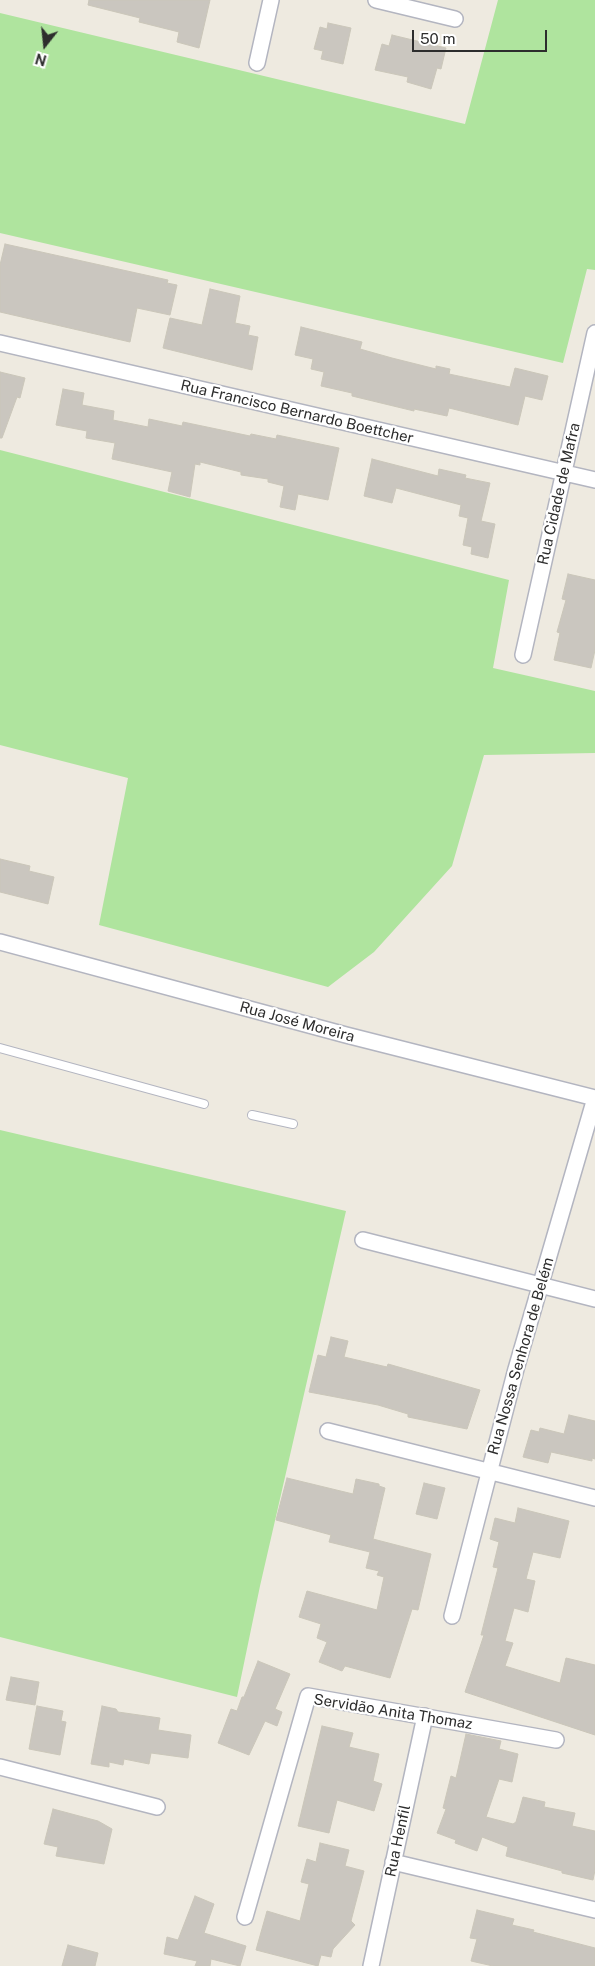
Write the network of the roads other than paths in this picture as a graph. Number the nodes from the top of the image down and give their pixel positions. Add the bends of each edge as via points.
1 (271, 0) edge
2 (376, 0) edge
3 (455, 19) dead end
4 (257, 64) dead end
5 (595, 333) edge
6 (0, 343) edge
7 (564, 473) junction
8 (595, 480) edge
9 (523, 655) dead end
10 (0, 942) edge
11 (0, 1048) edge
12 (595, 1098) edge
13 (204, 1104) dead end
14 (252, 1115) dead end
15 (293, 1124) dead end
16 (363, 1240) dead end
17 (540, 1285) junction
18 (595, 1299) edge
19 (328, 1431) dead end
20 (489, 1471) junction
21 (595, 1498) edge
22 (452, 1616) dead end
23 (425, 1716) junction
24 (556, 1740) dead end
25 (0, 1767) edge
26 (157, 1806) dead end
27 (394, 1862) junction
28 (595, 1910) edge
29 (245, 1917) dead end
30 (371, 1966) edge

1 - 4 street
2 - 3 street
5 - 7 street, Rua Cidade de Mafra
6 - 7 street, Rua Francisco Bernardo Boettcher
7 - 8 street, Rua Francisco Bernardo Boettcher
7 - 9 street, Rua Cidade de Mafra
10 - 12 street, Rua José Moreira
11 - 13 lane
12 - 17 street, Rua Nossa Senhora de Belém
14 - 15 lane
16 - 17 street
17 - 18 street
17 - 20 street, Rua Nossa Senhora de Belém
19 - 20 street
20 - 21 street
20 - 22 street, Rua Nossa Senhora de Belém
23 - 24 street, Servidão Anita Thomaz
23 - 27 street, Rua Henfil
23 - 29 street, Servidão Anita Thomaz via 308,1696
25 - 26 street
27 - 28 street
27 - 30 street, Rua Henfil

